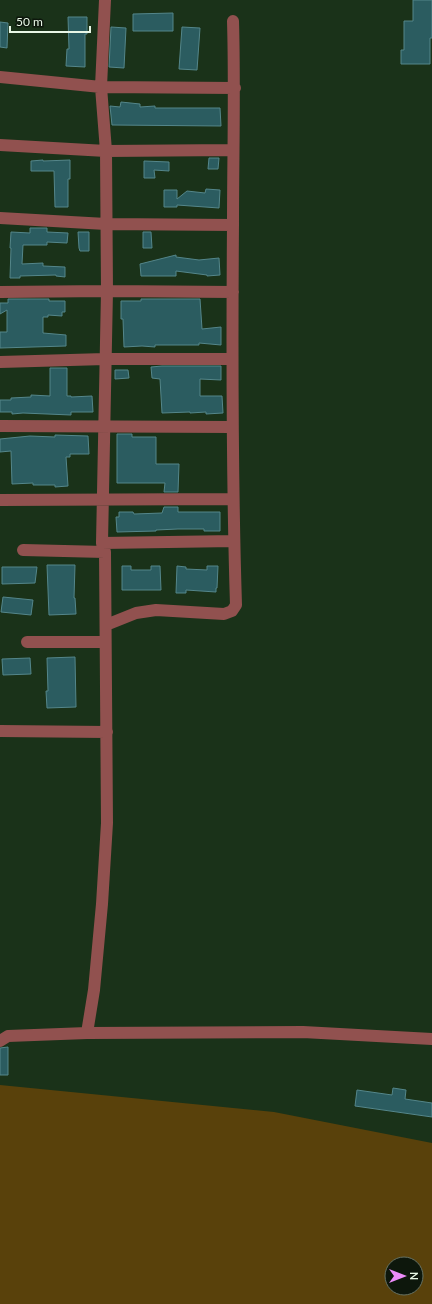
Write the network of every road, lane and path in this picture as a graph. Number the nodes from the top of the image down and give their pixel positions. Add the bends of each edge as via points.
1 (105, 0) edge
2 (233, 21) dead end
3 (0, 77) edge
4 (101, 87) junction
5 (235, 88) junction
6 (0, 145) edge
7 (233, 150) junction
8 (106, 151) junction
9 (0, 218) edge
10 (106, 224) junction
11 (233, 225) junction
12 (107, 291) junction
13 (0, 292) edge
14 (233, 292) junction
15 (106, 359) junction
16 (232, 359) junction
17 (0, 362) edge
18 (0, 426) edge
19 (104, 426) junction
20 (232, 427) junction
21 (233, 499) junction
22 (0, 500) edge
23 (104, 500) junction
24 (234, 541) junction
25 (104, 547) junction
26 (23, 550) dead end
27 (106, 626) junction
28 (27, 642) dead end
29 (105, 642) junction
30 (0, 731) edge
31 (107, 732) junction
32 (87, 1033) junction
33 (432, 1039) edge
34 (0, 1041) edge

1 - 4 lane
2 - 5 lane
3 - 4 lane
4 - 5 lane
4 - 8 lane
5 - 7 lane
6 - 8 lane
7 - 8 lane
7 - 11 lane
8 - 10 lane
9 - 10 lane
10 - 11 lane
10 - 12 lane
11 - 14 lane
12 - 13 lane
12 - 14 lane
12 - 15 lane
14 - 16 lane
15 - 16 lane
15 - 17 lane
15 - 19 lane
16 - 20 lane
18 - 19 lane
19 - 20 lane
19 - 23 lane
20 - 21 lane
21 - 23 lane
21 - 24 lane
22 - 23 lane
23 - 25 lane
24 - 25 lane
24 - 27 lane via 236,605 232,611 224,614 156,610 136,612
25 - 26 lane
25 - 27 lane
27 - 29 lane
28 - 29 lane
29 - 31 lane
30 - 31 lane
31 - 32 lane via 107,824 103,897
32 - 33 lane via 303,1032
32 - 34 lane via 8,1036

